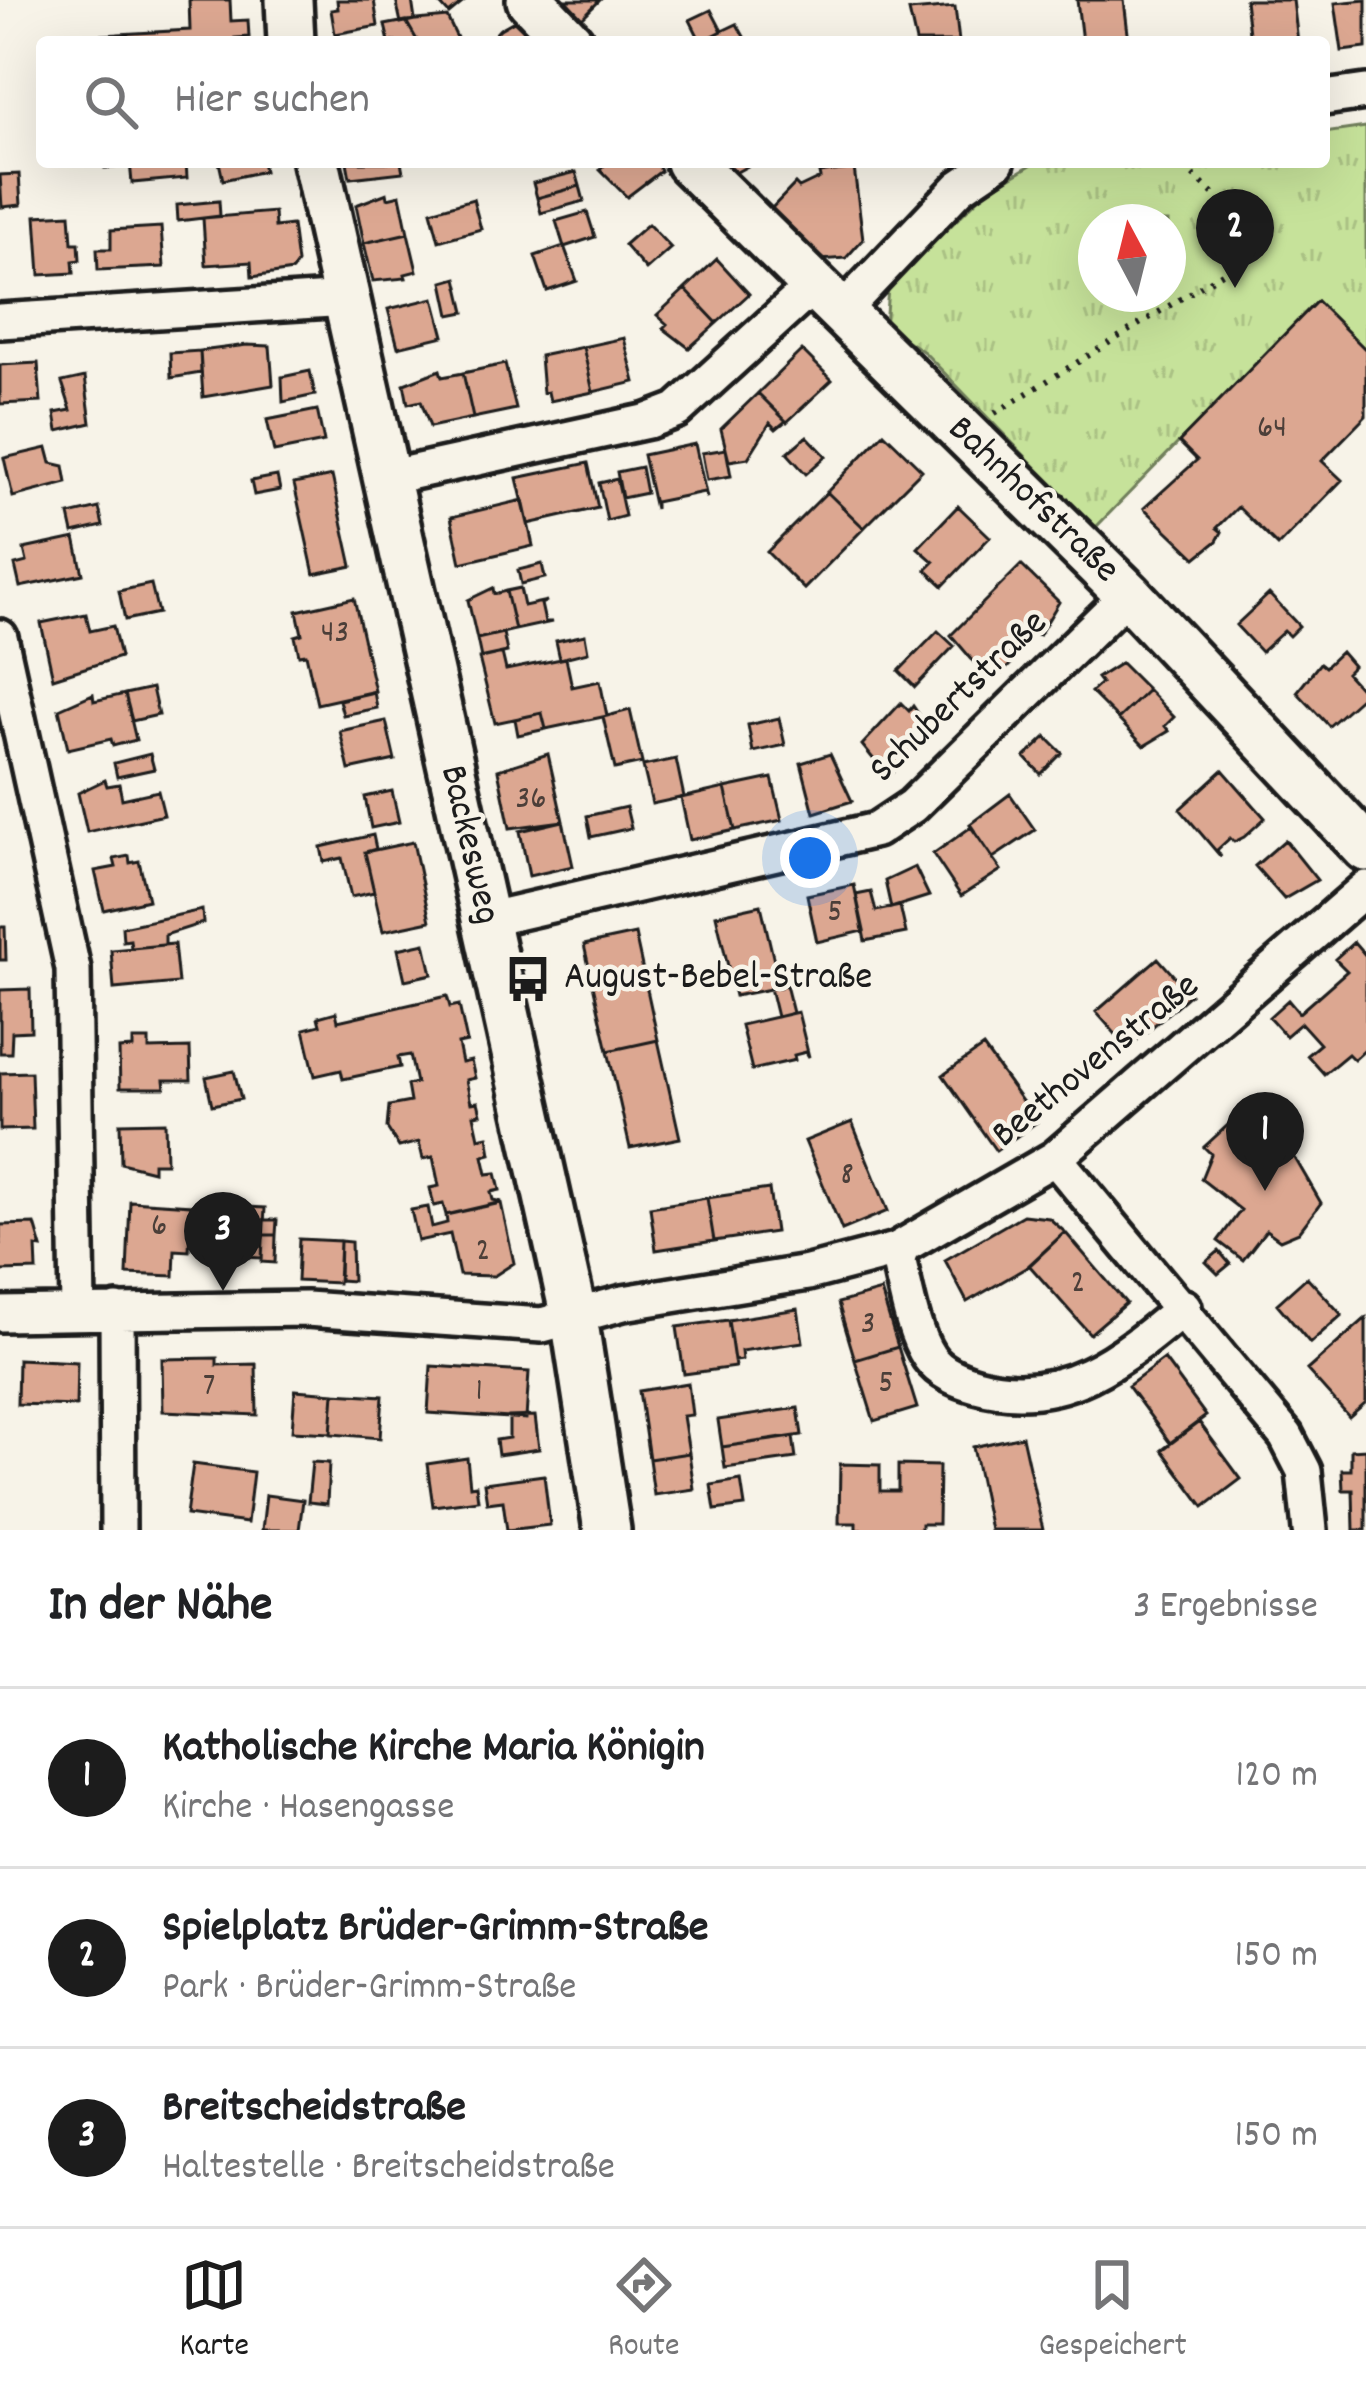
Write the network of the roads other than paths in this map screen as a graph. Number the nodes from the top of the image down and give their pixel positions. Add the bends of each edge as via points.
1 (289, 0) edge
2 (530, 0) edge
3 (291, 36) edge
4 (564, 36) edge
5 (1366, 92) edge
6 (1330, 97) edge
7 (317, 168) edge
8 (694, 168) edge
9 (988, 168) edge
10 (347, 299) junction
11 (826, 300) junction
12 (0, 321) edge
13 (386, 478) junction
14 (1128, 594) junction
15 (0, 637) edge
16 (1366, 848) edge
17 (1366, 888) edge
18 (485, 920) junction
19 (1055, 1158) junction
20 (896, 1250) junction
21 (1184, 1307) junction
22 (117, 1311) junction
23 (78, 1312) junction
24 (0, 1314) edge
25 (574, 1317) junction
26 (118, 1530) edge
27 (607, 1530) edge
28 (1310, 1530) edge

1 - 3 street
2 - 4 street
5 - 6 street
7 - 10 street, Backesweg
8 - 11 street, Bahnhofstraße
9 - 11 street
10 - 12 street
10 - 13 street, Backesweg
11 - 13 street via 664,416
11 - 14 street, Bahnhofstraße
13 - 18 street, Backesweg
14 - 16 street, Bahnhofstraße
14 - 18 street, Schubertstraße via 912,806 876,830
15 - 23 street via 74,969
17 - 19 street, Beethovenstraße
18 - 25 street, Backesweg
19 - 20 street, Beethovenstraße
19 - 21 street
20 - 21 street via 928,1357 983,1387 1014,1392 1087,1380
20 - 25 street, Beethovenstraße
21 - 28 street via 1297,1455
22 - 23 street, Beethovenstraße
22 - 25 street, Beethovenstraße via 306,1310 542,1325
22 - 26 street
23 - 24 street, Beethovenstraße
25 - 27 street, Backesweg

